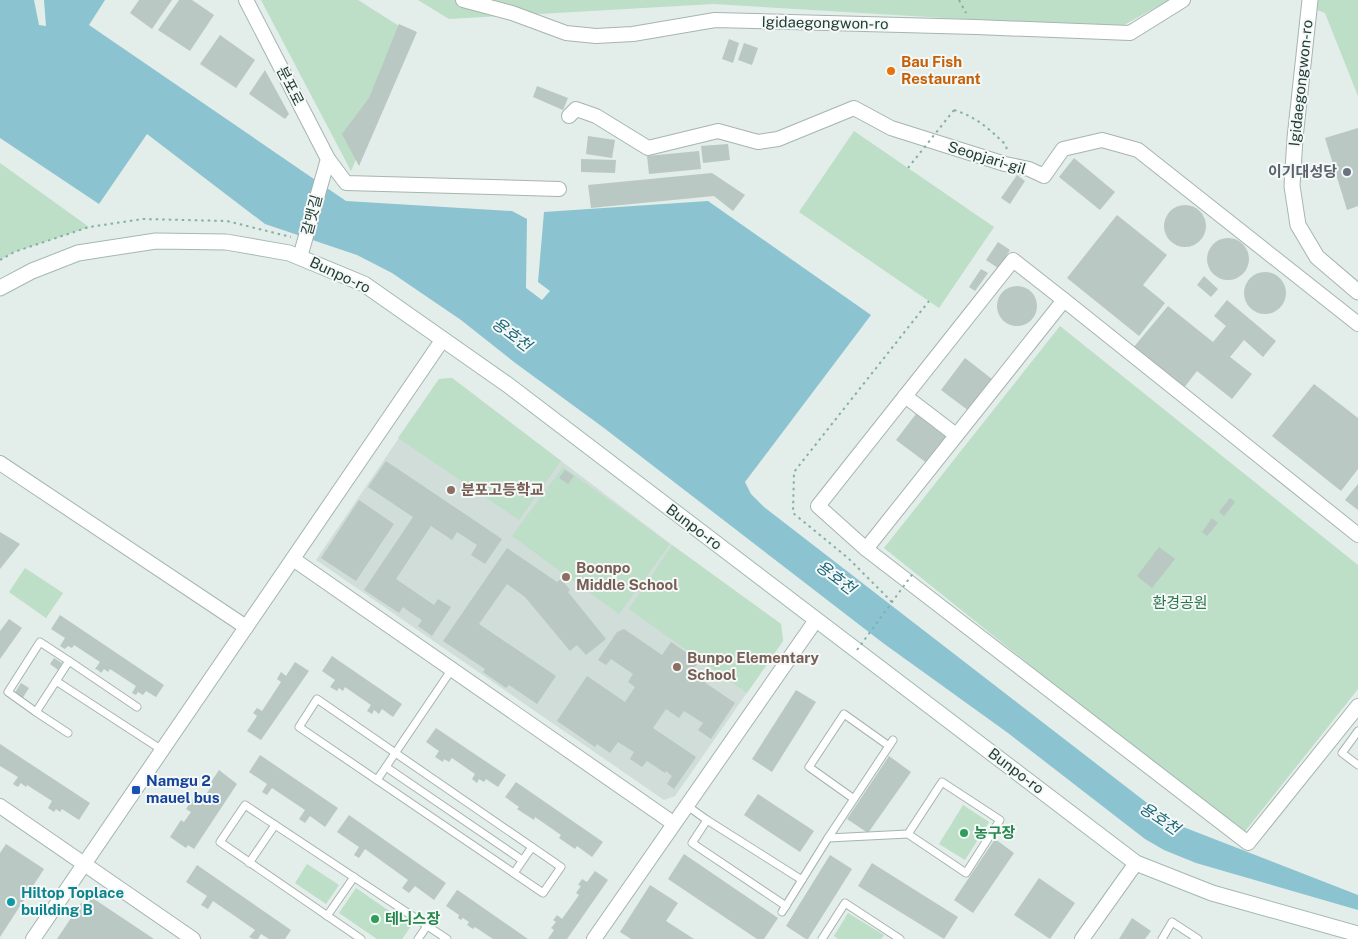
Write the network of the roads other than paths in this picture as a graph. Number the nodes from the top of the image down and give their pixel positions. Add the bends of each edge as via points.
1 (246, 0) edge
2 (463, 0) edge
3 (1183, 0) edge
4 (1310, 0) edge
5 (569, 116) dead end
6 (328, 159) junction
7 (559, 189) dead end
8 (300, 257) junction
9 (0, 288) edge
10 (1358, 292) edge
11 (1064, 300) junction
12 (1358, 324) edge
13 (443, 339) junction
14 (905, 396) junction
15 (956, 435) junction
16 (0, 464) edge
17 (1358, 535) edge
18 (866, 550) junction
19 (293, 559) junction
20 (816, 620) junction
21 (246, 627) junction
22 (69, 661) junction
23 (452, 670) junction
24 (56, 681) junction
25 (1358, 706) edge
26 (137, 707) dead end
27 (36, 712) junction
28 (1358, 731) edge
29 (68, 733) dead end
30 (162, 750) junction
31 (395, 753) junction
32 (1358, 765) edge
33 (386, 767) junction
34 (377, 780) junction
35 (854, 799) junction
36 (686, 805) junction
37 (2, 811) edge
38 (707, 820) junction
39 (674, 823) junction
40 (275, 825) junction
41 (908, 834) junction
42 (828, 838) junction
43 (532, 847) junction
44 (522, 860) junction
45 (249, 863) junction
46 (1136, 863) junction
47 (84, 864) junction
48 (514, 873) junction
49 (354, 877) junction
50 (802, 880) junction
51 (327, 916) junction
52 (1313, 922) junction
53 (427, 926) junction
54 (1358, 934) edge
55 (595, 938) edge
56 (33, 939) edge
57 (194, 939) edge
58 (361, 939) edge
59 (418, 939) edge
60 (446, 939) edge
61 (822, 939) edge
62 (900, 939) edge
63 (1082, 939) edge
64 (1162, 939) edge
65 (1198, 939) edge
66 (1332, 939) edge

1 - 6 street, 분포로
2 - 3 street, Igidaegongwon-ro via 512,13 566,33 596,36 633,34 715,20 1130,33
4 - 10 main road, Igidaegongwon-ro via 1292,186 1298,225 1317,257
5 - 12 street, Seopjari-gil via 576,109 596,116 648,148 718,131 758,142 778,139 854,108 891,128 1044,176 1063,149 1102,140 1138,150
6 - 7 street, 분포로 via 346,183
6 - 8 street, 갈맷길
8 - 9 main road, Bunpo-ro via 226,242 156,241 78,253
8 - 13 main road, Bunpo-ro via 364,284
11 - 14 street via 1013,260
11 - 15 street
11 - 17 street
13 - 19 street
13 - 20 main road, Bunpo-ro
14 - 15 street
14 - 18 street via 818,506
15 - 18 street
16 - 21 street
18 - 25 street via 1248,843
19 - 21 street
19 - 23 street
20 - 36 street
20 - 46 main road, Bunpo-ro
21 - 30 street
22 - 24 lane
22 - 26 lane
22 - 27 lane via 40,642 8,692
23 - 31 lane
23 - 39 street
24 - 27 lane
24 - 30 lane
27 - 29 lane
28 - 32 lane via 1342,753
30 - 47 street
31 - 33 lane
31 - 34 lane via 316,699 299,727
31 - 43 lane
33 - 34 lane
33 - 44 lane
34 - 48 lane
35 - 35 lane via 891,743 844,714 809,767
35 - 42 lane
36 - 38 lane
36 - 39 street
37 - 47 street
38 - 50 lane
38 - 50 lane via 692,843 784,909
39 - 55 street
40 - 45 lane
40 - 45 lane via 245,805 220,842
40 - 49 lane
41 - 41 lane via 942,782 1000,820 966,872
41 - 42 lane
42 - 50 lane
43 - 44 lane
43 - 48 lane via 561,866 543,893
44 - 48 lane
45 - 51 lane
46 - 52 main road, Bunpo-ro via 1212,893
46 - 63 street
47 - 56 street
47 - 57 street
49 - 51 lane
49 - 53 lane
51 - 58 lane
52 - 54 main road, Bunpo-ro
52 - 66 main road
53 - 59 lane
53 - 60 lane
61 - 62 lane via 846,903
64 - 65 lane via 1172,922

